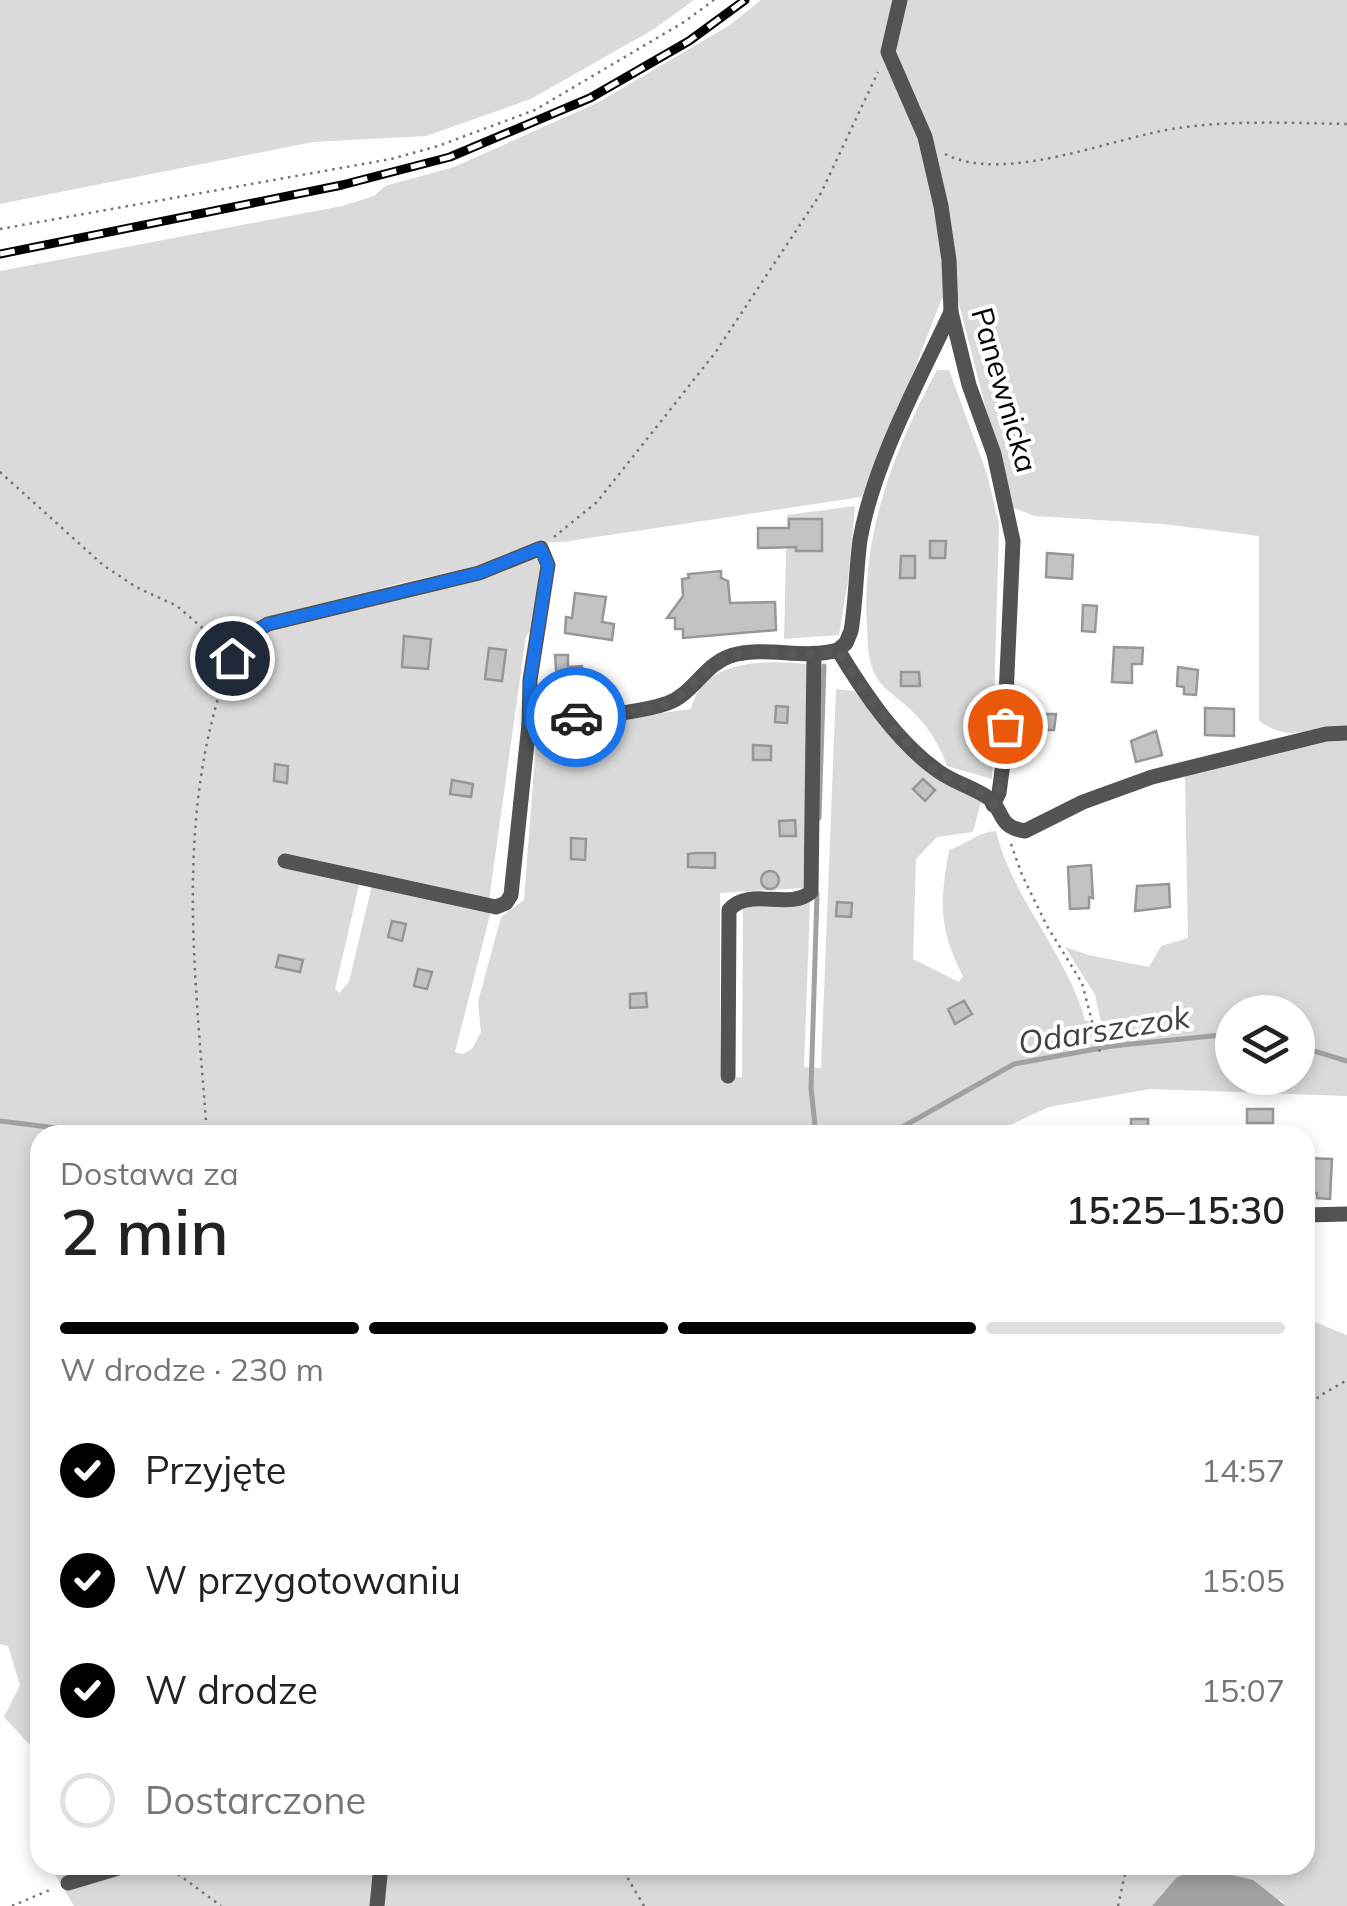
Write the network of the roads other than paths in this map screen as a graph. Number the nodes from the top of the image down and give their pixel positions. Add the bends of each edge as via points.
1 (900, 0) edge
2 (951, 312) junction
3 (838, 650) junction
4 (814, 654) junction
5 (232, 658) road end
6 (530, 724) junction
7 (1347, 733) edge
8 (994, 805) junction
9 (285, 861) dead end
10 (728, 1076) dead end
11 (1347, 1214) edge
12 (1315, 1215) edge
13 (95, 1875) edge
14 (380, 1875) edge
15 (68, 1883) road end
16 (376, 1906) edge

1 - 2 street, Panewnicka via 888,52 925,137 941,206
2 - 3 street via 872,497 860,538 851,631
2 - 8 street, Panewnicka via 1013,540 1003,763
3 - 4 street
3 - 8 street via 872,701 933,768
4 - 6 street via 732,655 670,702
4 - 10 street via 810,892 736,902 730,910
5 - 6 street via 268,624 479,573 540,548 548,565
6 - 9 street via 506,903 496,907
7 - 8 street via 1152,777 1026,831 1004,824
11 - 12 street
13 - 15 street
14 - 16 street

